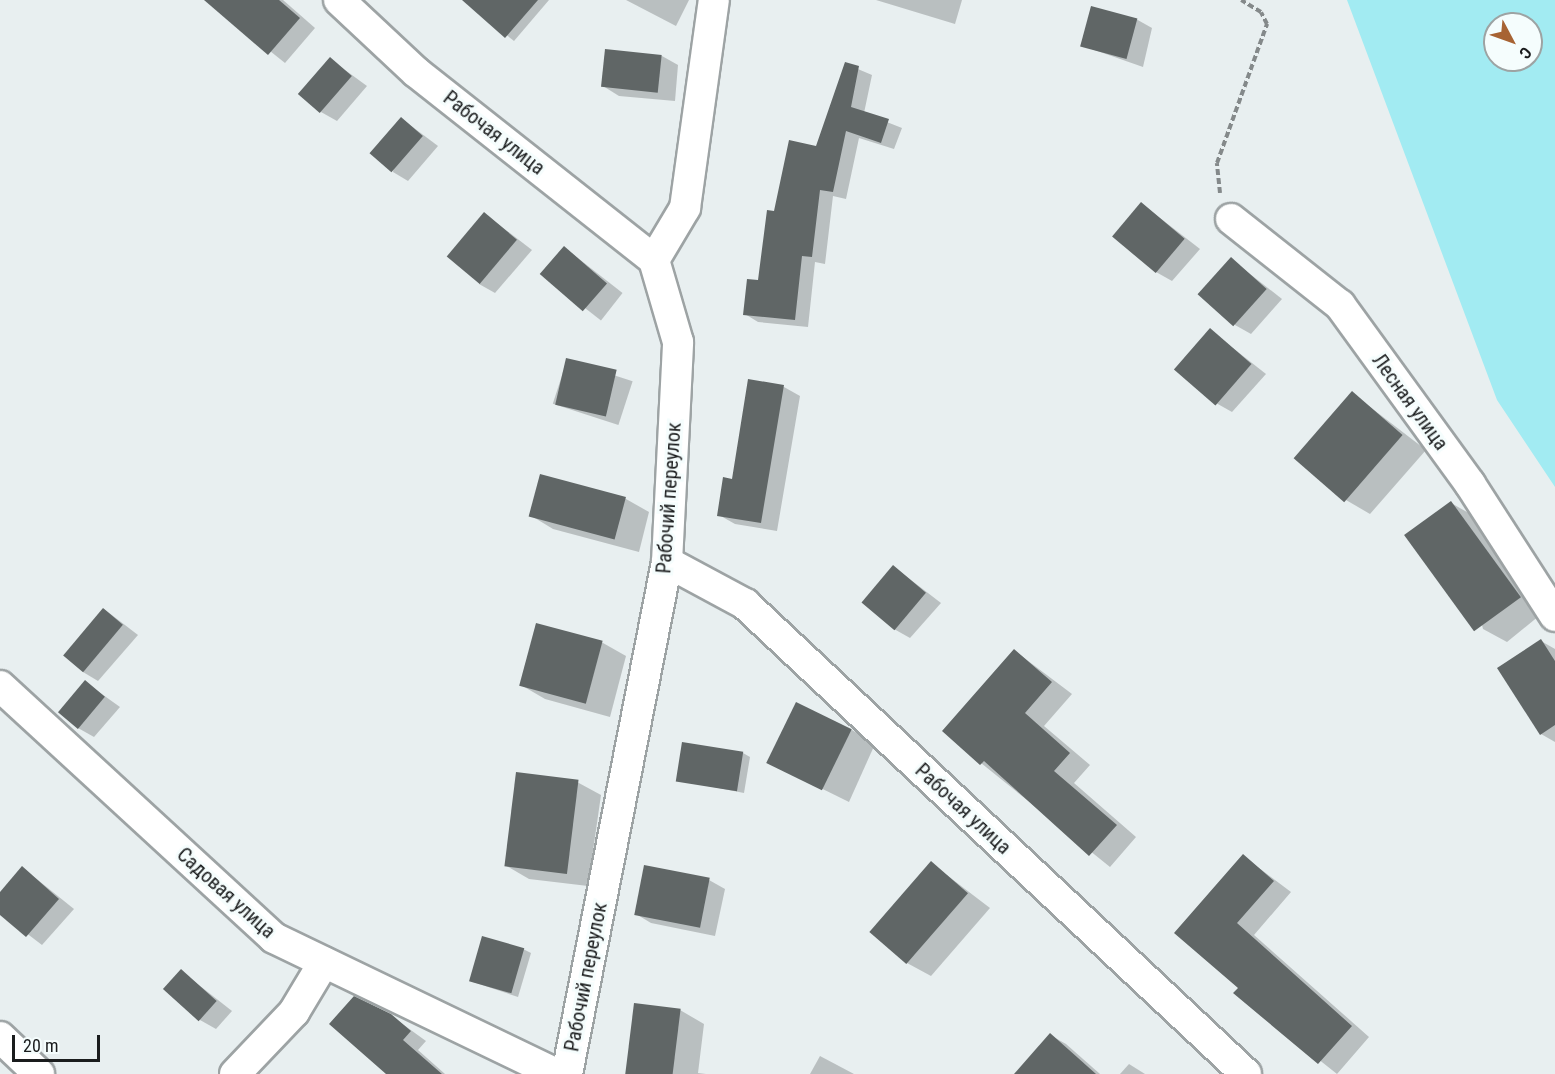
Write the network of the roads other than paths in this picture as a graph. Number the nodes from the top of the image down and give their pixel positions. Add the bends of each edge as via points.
1 (339, 0) edge
2 (714, 0) edge
3 (1231, 219) road end
4 (654, 260) junction
5 (667, 562) junction
6 (1555, 616) edge
7 (0, 686) edge
8 (324, 962) junction
9 (0, 1037) edge
10 (39, 1074) edge
11 (235, 1074) edge
12 (556, 1074) edge
13 (567, 1074) edge
14 (1246, 1074) edge

1 - 4 street, Рабочая улица via 416,72
2 - 4 street via 685,208
3 - 6 street, Лесная улица via 1340,305 1470,484
4 - 5 street, Рабочий переулок via 678,342
5 - 13 street, Рабочий переулок
5 - 14 street, Рабочая улица via 745,604
7 - 8 street, Садовая улица via 274,938
8 - 11 street via 294,1012
8 - 12 street, Садовая улица
9 - 10 street

